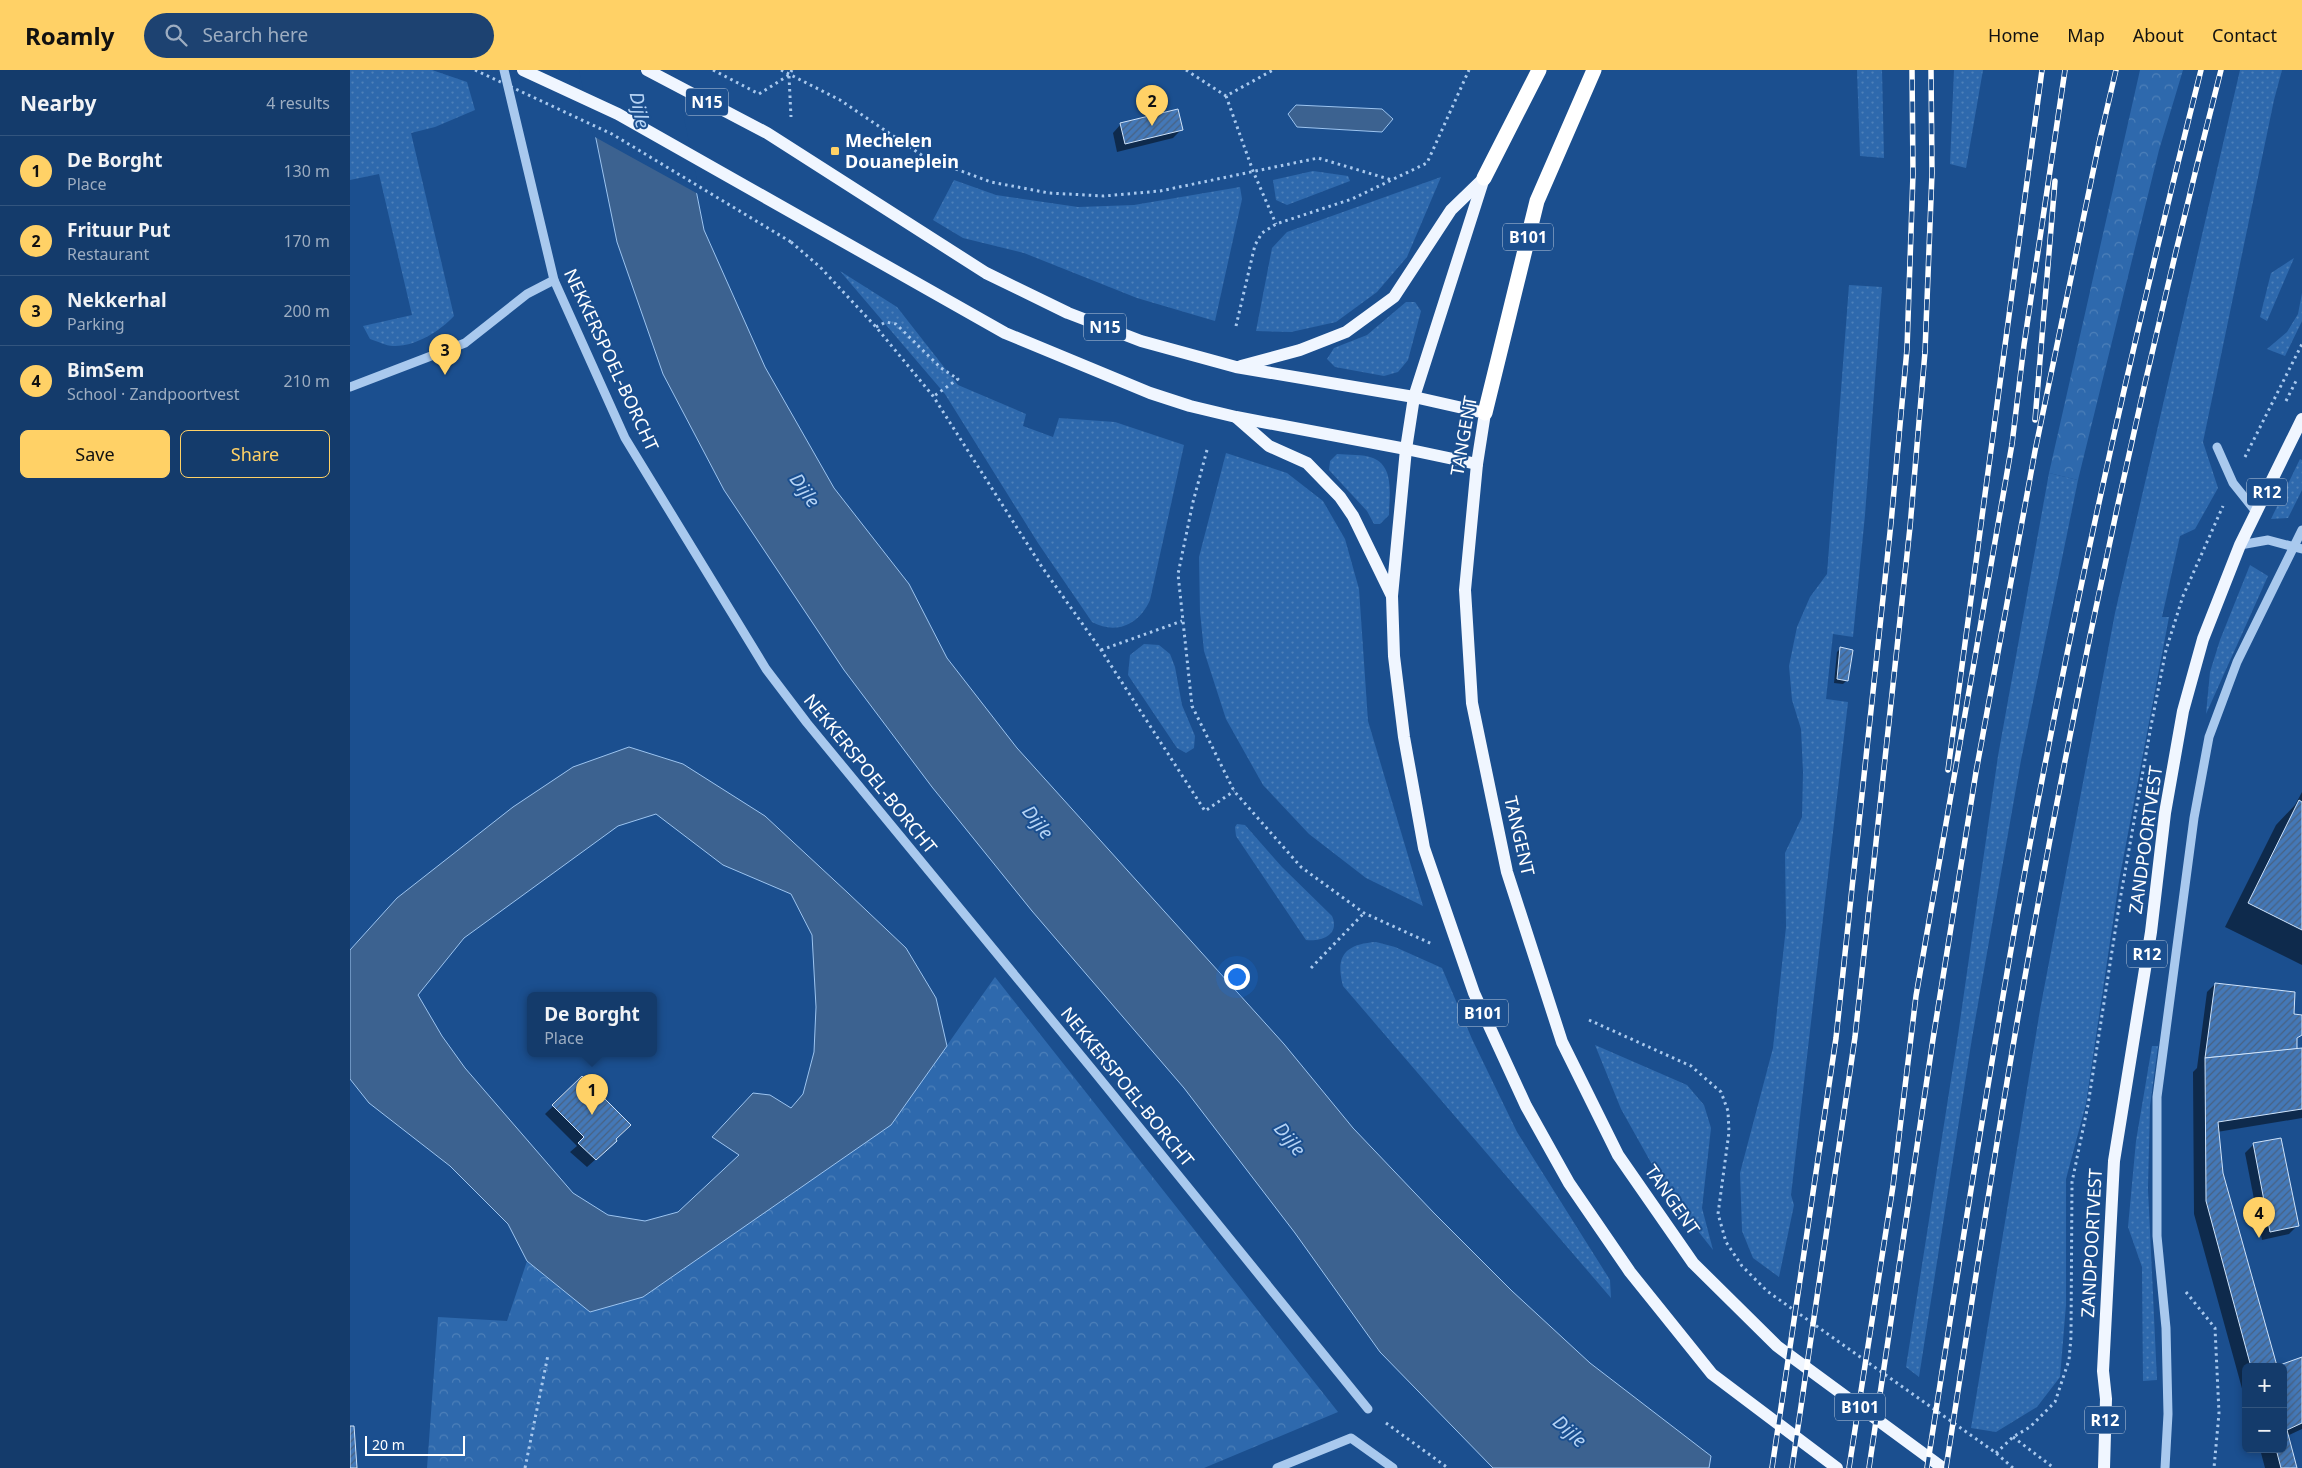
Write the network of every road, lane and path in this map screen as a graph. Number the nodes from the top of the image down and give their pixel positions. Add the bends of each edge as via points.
1 (474, 70) edge
2 (504, 70) edge
3 (523, 70) edge
4 (647, 70) edge
5 (713, 70) edge
6 (781, 70) edge
7 (792, 70) edge
8 (1186, 70) edge
9 (1273, 70) edge
10 (1469, 70) edge
11 (1539, 70) edge
12 (1594, 70) edge
13 (789, 75) junction
14 (1226, 96) junction
15 (791, 117) dead end
16 (1254, 171) junction
17 (1484, 178) junction
18 (1392, 180) junction
19 (1276, 224) junction
20 (554, 280) junction
21 (1236, 326) dead end
22 (876, 327) junction
23 (2302, 344) edge
24 (1236, 367) junction
25 (2297, 379) dead end
26 (350, 385) edge
27 (933, 396) junction
28 (1414, 397) junction
29 (2285, 402) dead end
30 (1486, 413) junction
31 (1236, 417) junction
32 (2302, 419) edge
33 (2217, 447) dead end
34 (1406, 449) junction
35 (1206, 450) dead end
36 (1477, 464) junction
37 (2233, 483) junction
38 (2257, 514) junction
39 (2302, 530) edge
40 (2240, 545) junction
41 (2298, 548) edge
42 (1392, 596) junction
43 (1182, 621) junction
44 (1100, 650) junction
45 (1234, 791) junction
46 (1364, 913) junction
47 (1434, 945) dead end
48 (1311, 968) dead end
49 (1589, 1020) dead end
50 (2180, 1285) dead end
51 (548, 1355) dead end
52 (1368, 1410) joint
53 (2013, 1437) junction
54 (1996, 1453) junction
55 (2166, 1465) edge
56 (525, 1468) edge
57 (1277, 1468) edge
58 (1393, 1468) edge
59 (1448, 1468) edge
60 (1837, 1468) edge
61 (1943, 1468) edge
62 (2013, 1468) edge
63 (2054, 1468) edge
64 (2104, 1468) edge
65 (2214, 1468) edge

1 - 22 path, bridge via 612,134 791,242 820,267
2 - 20 street, NEKKERSPOEL-BORCHT
3 - 31 main road, N15 via 618,114 1005,333 1150,393
4 - 24 main road, N15 via 768,133 986,273 1068,313 1141,341
5 - 13 path via 760,94
6 - 13 path
7 - 13 path
8 - 14 path
9 - 14 path
10 - 18 path via 1427,163
11 - 17 highway, B101
12 - 30 highway, TANGENT / B101 via 1537,201
13 - 15 path
13 - 16 path via 840,100 926,158 991,182 1050,193 1104,196 1160,191
14 - 16 path
16 - 18 path via 1318,158
16 - 19 path
17 - 24 main road via 1451,210 1394,297 1346,332 1300,350
17 - 28 main road, B101
18 - 19 path via 1352,199
19 - 21 path via 1262,233 1255,245
20 - 26 street via 526,294 465,343
20 - 52 street, NEKKERSPOEL-BORCHT via 625,438 766,669
22 - 27 path
22 - 27 path via 886,322 896,324 941,368 958,379
23 - 37 path
24 - 28 main road, N15
25 - 29 path
27 - 44 path via 1042,567
28 - 30 main road, N15
28 - 34 main road, B101
30 - 36 main road, TANGENT / B101
31 - 34 main road, N15
31 - 42 main road via 1269,446 1307,463 1340,497 1353,516
32 - 38 main road, ZANDPOORTVEST / R12
33 - 37 street
34 - 36 main road, N15
34 - 42 main road, B101
35 - 43 path via 1178,574
36 - 61 main road, TANGENT / B101 via 1465,590 1472,703 1506,872 1562,1042 1618,1155 1693,1263 1777,1346
37 - 38 street
37 - 53 path via 2183,596 2166,650 2151,726 2088,1105 2072,1182 2072,1337 2069,1360 2055,1402 2030,1427
38 - 40 main road, ZANDPOORTVEST / R12
39 - 41 street, R12
40 - 41 street via 2268,540
40 - 64 main road, ZANDPOORTVEST / R12 via 2203,639 2183,711 2114,1161 2103,1371 2106,1399
41 - 55 street, R12 via 2237,662 2209,736 2194,818 2158,1097 2157,1226 2166,1328
42 - 60 main road, B101 via 1394,656 1404,737 1424,848 1474,993 1526,1106 1569,1183 1630,1272 1712,1374
43 - 44 path
43 - 45 path via 1192,706
44 - 45 path via 1206,811
45 - 46 path via 1301,867
46 - 47 path
46 - 48 path
49 - 54 path via 1691,1066 1721,1092 1728,1111 1729,1132 1718,1214 1726,1242 1742,1266 1767,1291
50 - 65 path via 2216,1328 2219,1413
51 - 56 path
52 - 59 path
53 - 54 path
53 - 63 path
54 - 62 path
57 - 58 street via 1351,1438

